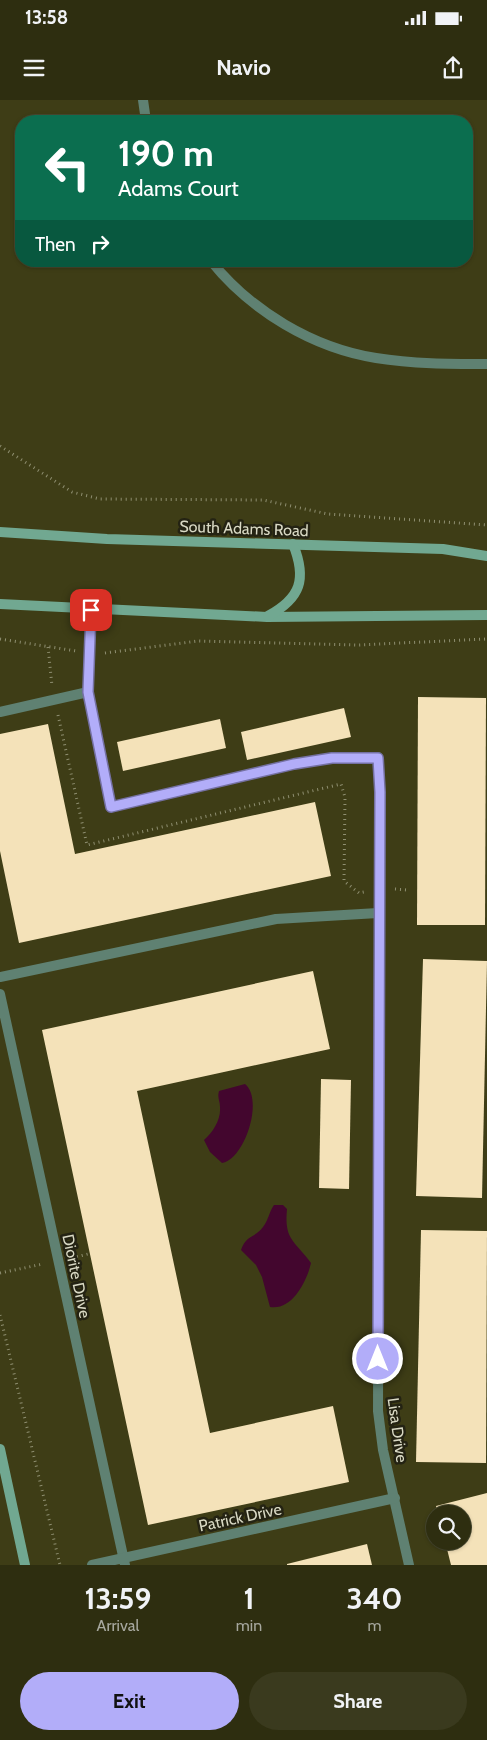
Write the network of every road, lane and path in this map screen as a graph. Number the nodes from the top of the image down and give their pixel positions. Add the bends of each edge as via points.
1 (144, 100) edge
2 (145, 115) edge
3 (216, 267) edge
4 (487, 364) edge
5 (0, 446) edge
6 (487, 525) edge
7 (0, 532) edge
8 (293, 544) junction
9 (487, 556) edge
10 (0, 604) edge
11 (91, 610) junction
12 (487, 614) edge
13 (267, 616) junction
14 (0, 639) edge
15 (487, 639) edge
16 (48, 647) junction
17 (89, 652) junction
18 (88, 692) junction
19 (54, 699) junction
20 (0, 712) edge
21 (379, 890) junction
22 (407, 890) dead end
23 (378, 913) junction
24 (0, 977) edge
25 (0, 994) edge
26 (0, 1315) edge
27 (0, 1450) edge
28 (395, 1498) junction
29 (124, 1562) edge
30 (25, 1565) edge
31 (60, 1565) edge
32 (92, 1565) edge
33 (409, 1565) edge

1 - 2 street
3 - 4 street via 232,285 273,318 340,349 407,362
5 - 6 path via 72,492 100,499 263,500 328,514
7 - 8 main road, South Adams Road via 107,539
8 - 9 main road, South Adams Road via 444,550
8 - 13 main road via 300,564 298,587 283,608
10 - 11 main road
11 - 13 main road
11 - 17 street
12 - 13 main road
14 - 16 path
15 - 17 path via 358,645 198,641 114,653
16 - 17 path
16 - 19 path
17 - 18 street
18 - 19 street
18 - 21 street, Lisa Drive via 111,807 294,764 332,758 378,758
19 - 20 street
19 - 21 path via 87,845 341,784 345,797 344,881 359,893
21 - 22 path
21 - 23 street, Lisa Drive
23 - 24 street via 276,919
23 - 28 street, Lisa Drive via 378,1411 383,1450
25 - 29 street, Diorite Drive
26 - 31 path
27 - 30 main road
28 - 29 street, Patrick Drive
28 - 33 street, Lisa Drive
29 - 32 street, Patrick Drive

